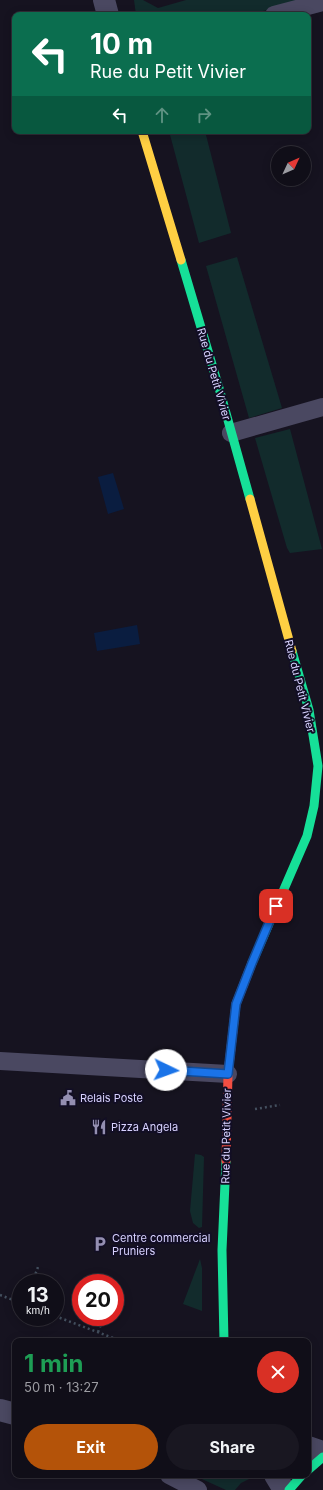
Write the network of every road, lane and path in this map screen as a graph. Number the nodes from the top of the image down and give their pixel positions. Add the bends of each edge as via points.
1 (104, 0) edge
2 (323, 2) edge
3 (107, 12) edge
4 (285, 12) edge
5 (143, 134) edge
6 (323, 407) edge
7 (231, 434) junction
8 (0, 1061) edge
9 (228, 1074) junction
10 (280, 1105) dead end
11 (248, 1110) dead end
12 (38, 1267) dead end
13 (35, 1274) edge
14 (0, 1295) edge
15 (12, 1300) edge
16 (64, 1319) edge
17 (100, 1326) edge
18 (98, 1332) junction
19 (113, 1338) edge
20 (224, 1338) edge
21 (0, 1410) edge
22 (12, 1413) edge
23 (311, 1448) edge
24 (323, 1452) edge
25 (323, 1457) edge
26 (311, 1467) edge
27 (175, 1478) edge
28 (277, 1478) edge
29 (299, 1478) edge
30 (198, 1490) edge
31 (284, 1490) edge
32 (289, 1490) edge

1 - 3 street
2 - 4 lane
5 - 7 street, Rue du Petit Vivier
6 - 7 lane
7 - 9 street, Rue du Petit Vivier via 309,710 318,766 314,806 307,836 236,1004
8 - 9 lane
9 - 20 street, Rue du Petit Vivier via 222,1250
10 - 11 path
12 - 13 path
14 - 15 path
16 - 18 path
17 - 18 path
18 - 19 path
21 - 22 street
23 - 24 street
25 - 26 street
27 - 30 lane
28 - 31 street
29 - 32 street

